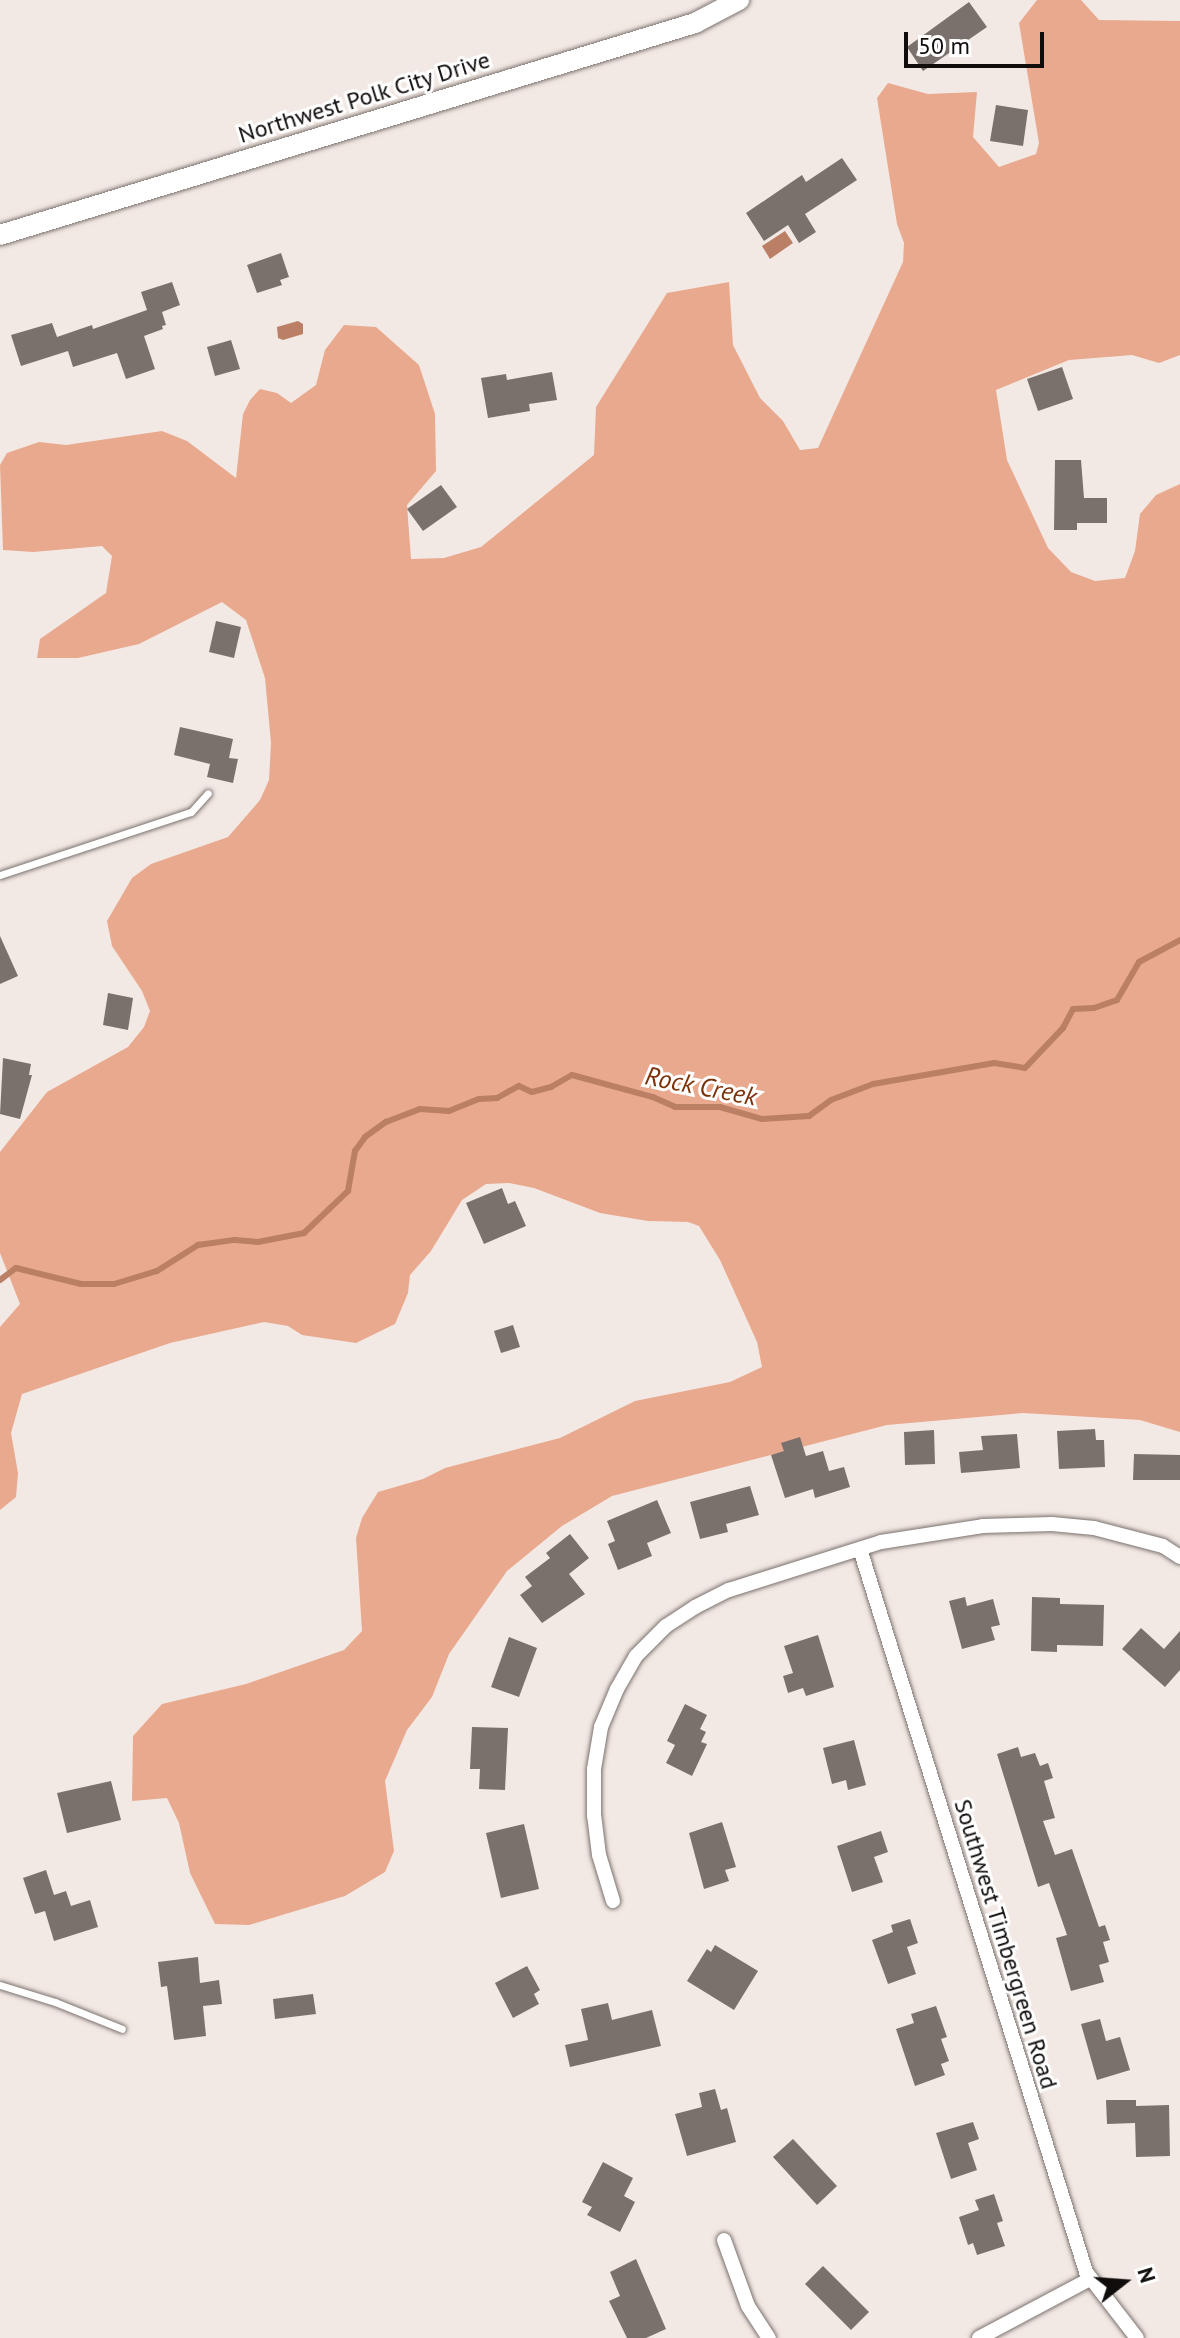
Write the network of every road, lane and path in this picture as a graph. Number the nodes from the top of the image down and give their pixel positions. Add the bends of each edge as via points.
1 (739, 0) edge
2 (0, 235) edge
3 (208, 793) dead end
4 (0, 875) edge
5 (860, 1549) junction
6 (1180, 1557) edge
7 (613, 1901) dead end
8 (0, 1985) edge
9 (122, 2029) dead end
10 (724, 2240) dead end
11 (1090, 2279) junction
12 (769, 2338) edge
13 (979, 2338) edge
14 (1137, 2338) edge

1 - 2 street, Northwest Polk City Drive via 695,23
3 - 4 lane via 191,812
5 - 6 street via 983,1526 1052,1524 1129,1535
5 - 7 street via 706,1601 666,1626 636,1656 601,1727 594,1769 596,1829
5 - 11 street, Southwest Timbergreen Road
8 - 9 lane
10 - 12 street via 748,2306
11 - 13 street
11 - 14 street, Southwest Timbergreen Road

